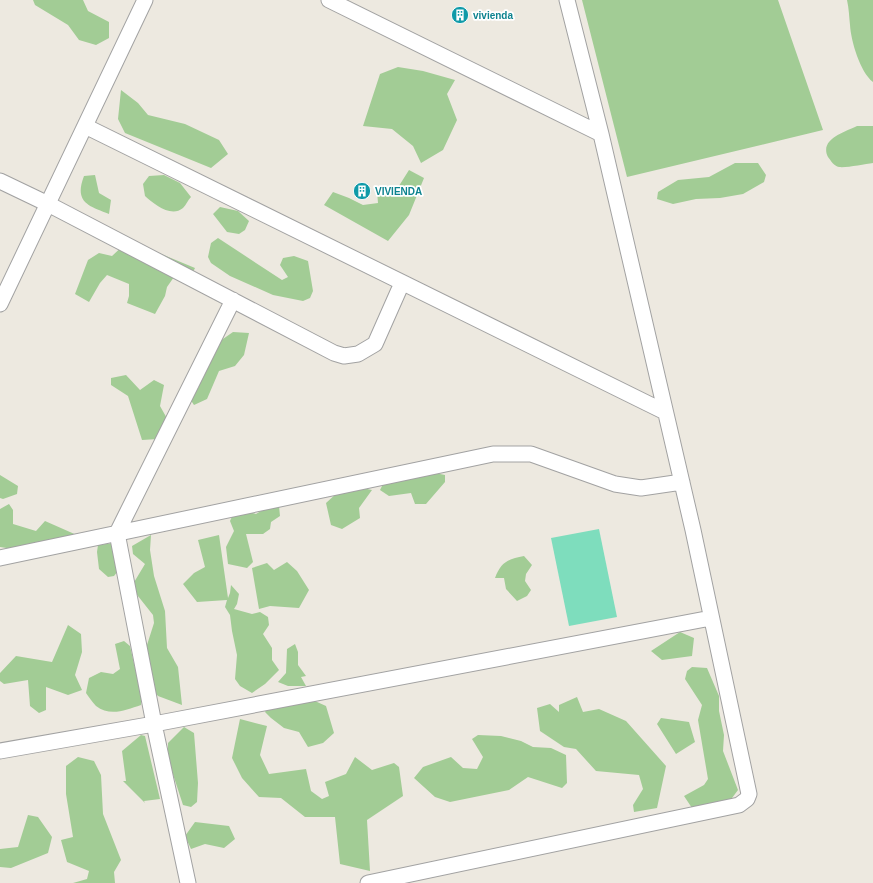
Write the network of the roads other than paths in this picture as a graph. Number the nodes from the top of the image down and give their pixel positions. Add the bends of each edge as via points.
1 (145, 0) edge
2 (329, 0) edge
3 (567, 0) edge
4 (85, 126) junction
5 (601, 134) junction
6 (0, 181) edge
7 (48, 204) junction
8 (402, 283) junction
9 (233, 300) junction
10 (0, 304) edge
11 (665, 412) junction
12 (682, 482) junction
13 (117, 533) junction
14 (0, 558) edge
15 (710, 618) junction
16 (154, 724) junction
17 (0, 751) edge
18 (188, 883) edge
19 (368, 883) edge

1 - 4 street
2 - 5 street
3 - 5 street
4 - 7 street
4 - 8 street
5 - 11 street
6 - 7 street
7 - 9 street
7 - 10 street
8 - 9 street via 375,344 358,354 344,356
8 - 11 street
9 - 13 street
11 - 12 street
12 - 13 street via 641,488 615,484 532,454 493,454
12 - 15 street
13 - 14 street
13 - 16 street
15 - 16 street
15 - 19 street via 749,794 744,803
16 - 17 street
16 - 18 street

